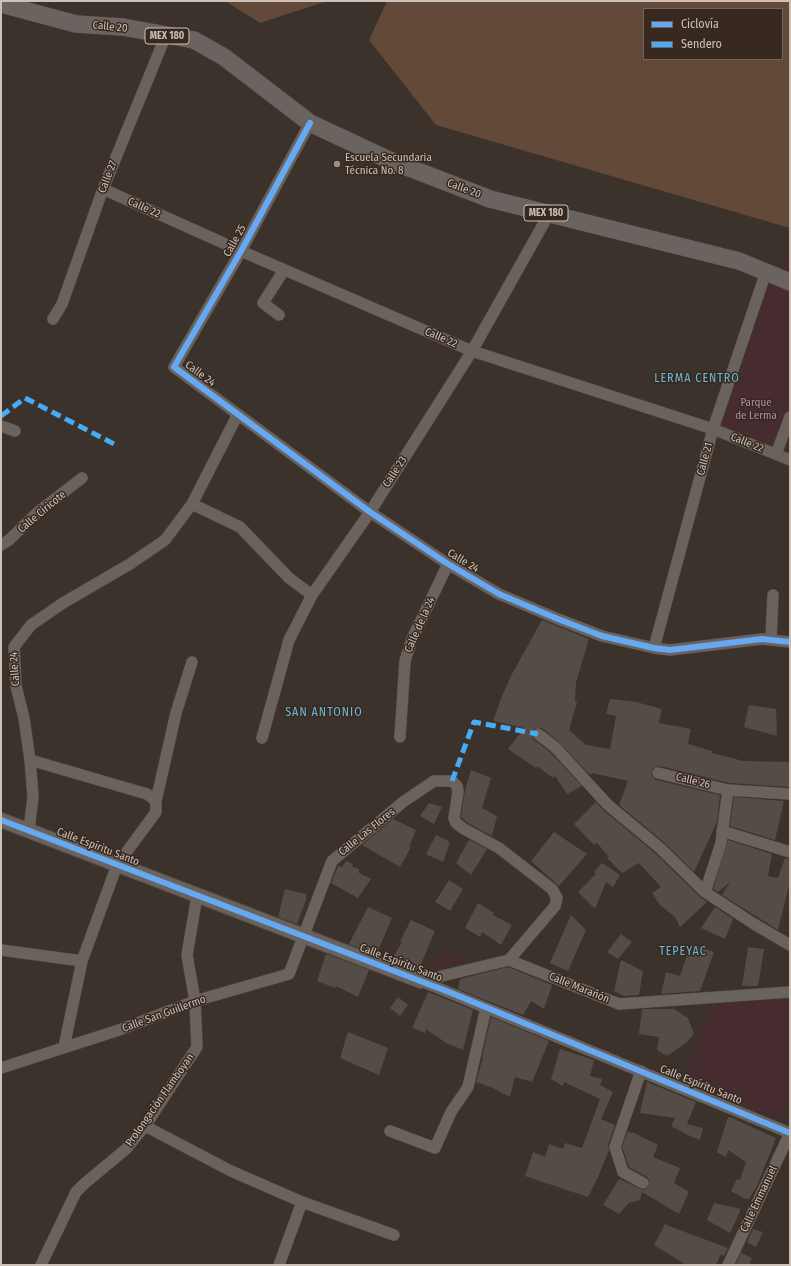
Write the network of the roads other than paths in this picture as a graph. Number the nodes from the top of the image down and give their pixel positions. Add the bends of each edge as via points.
1 (1, 4) edge
2 (166, 35) junction
3 (310, 123) junction
4 (102, 189) junction
5 (549, 214) junction
6 (241, 251) junction
7 (284, 270) junction
8 (766, 272) junction
9 (790, 282) edge
10 (279, 315) dead end
11 (53, 319) dead end
12 (472, 351) junction
13 (174, 366) joint
14 (238, 414) junction
15 (790, 417) edge
16 (1, 426) edge
17 (713, 429) junction
18 (15, 431) dead end
19 (776, 454) junction
20 (790, 460) edge
21 (82, 478) dead end
22 (192, 504) junction
23 (370, 512) junction
24 (1, 545) edge
25 (448, 564) junction
26 (312, 594) junction
27 (773, 595) dead end
28 (771, 640) junction
29 (790, 642) edge
30 (654, 648) junction
31 (192, 662) dead end
32 (538, 734) dead end
33 (400, 737) dead end
34 (262, 738) dead end
35 (30, 760) junction
36 (658, 773) dead end
37 (728, 790) junction
38 (790, 794) edge
39 (156, 801) junction
40 (1, 820) edge
41 (29, 831) junction
42 (722, 831) junction
43 (790, 852) edge
44 (117, 865) junction
45 (705, 892) junction
46 (197, 896) junction
47 (304, 937) junction
48 (790, 945) edge
49 (1, 950) edge
50 (509, 960) junction
51 (82, 961) junction
52 (421, 981) junction
53 (790, 992) edge
54 (195, 1001) junction
55 (486, 1008) junction
56 (64, 1047) junction
57 (1, 1068) edge
58 (641, 1071) junction
59 (145, 1126) junction
60 (390, 1131) dead end
61 (790, 1133) edge
62 (643, 1183) dead end
63 (302, 1202) junction
64 (394, 1234) dead end
65 (41, 1265) edge
66 (279, 1265) edge
67 (728, 1265) edge

1 - 2 main road, Calle 20 / MEX 180 via 76,24 122,27
2 - 3 main road, Calle 20 / MEX 180 via 194,40 224,57
2 - 4 street, Calle 27
3 - 5 main road, Calle 20 / MEX 180 via 389,160 490,200
3 - 6 street, Calle 25
4 - 6 street, Calle 22
4 - 11 street, Calle 27 via 62,304
5 - 8 main road, Calle 20 / MEX 180 via 739,261
5 - 12 street, Calle 23
6 - 7 street, Calle 22
6 - 13 street, Calle 25
7 - 10 street via 263,303
7 - 12 street, Calle 22
8 - 9 main road, Calle 20 / MEX 180
8 - 17 street, Calle 21
12 - 17 street, Calle 22
12 - 23 street, Calle 23
13 - 14 street, Calle 24
14 - 22 street, Calle 24
14 - 23 street, Calle 24
15 - 19 street
16 - 18 street
17 - 19 street, Calle 22
17 - 30 street, Calle 21
19 - 20 street, Calle 22
21 - 24 street, Calle Ciricote
22 - 26 street via 240,527 290,578
22 - 35 street, Calle 24 via 165,540 31,625 14,647 16,686
23 - 25 street, Calle 24
23 - 26 street, Calle 23
25 - 30 street, Calle 24 via 499,594 558,619 602,636
25 - 33 street, Calle de la 24 via 412,640 405,662
26 - 34 street, Calle 23 via 289,640
27 - 28 street
28 - 29 street, Calle 24
28 - 30 street, Calle 24 via 670,650
31 - 39 street via 176,713
32 - 45 street via 555,747 608,805 660,848
35 - 39 street via 147,794
35 - 41 street, Calle 24 via 33,796
36 - 37 street, Calle 26
37 - 38 street, Calle 26
37 - 42 street
39 - 44 street via 156,812
40 - 41 street, Calle Espíritu Santo
41 - 44 street, Calle Espíritu Santo
42 - 43 street
42 - 45 street
44 - 46 street, Calle Espíritu Santo
44 - 51 street
45 - 48 street
46 - 47 street, Calle Espíritu Santo
46 - 54 street, Prolongación Flamboyan via 187,955
47 - 50 street, Calle Las Flores via 332,861 434,781 452,781 458,792 454,818 456,823 499,848 552,889 557,898 555,906
47 - 52 street, Calle Espíritu Santo
47 - 54 street, Calle San Guillermo via 289,974
49 - 51 street
50 - 52 street
50 - 53 street, Calle Marañón via 619,1004
51 - 56 street
52 - 55 street, Calle Espíritu Santo
54 - 56 street, Calle San Guillermo via 119,1030
54 - 59 street, Prolongación Flamboyan via 197,1047
55 - 58 street, Calle Espíritu Santo
55 - 60 street via 468,1087 451,1112 435,1148
56 - 57 street, Calle San Guillermo
58 - 61 street, Calle Espíritu Santo
58 - 62 street via 615,1147 623,1172
59 - 63 street via 231,1171
59 - 65 street, Prolongación Flamboyan via 126,1149 76,1192
61 - 67 street, Calle Emmanuel
63 - 64 street
63 - 66 street

